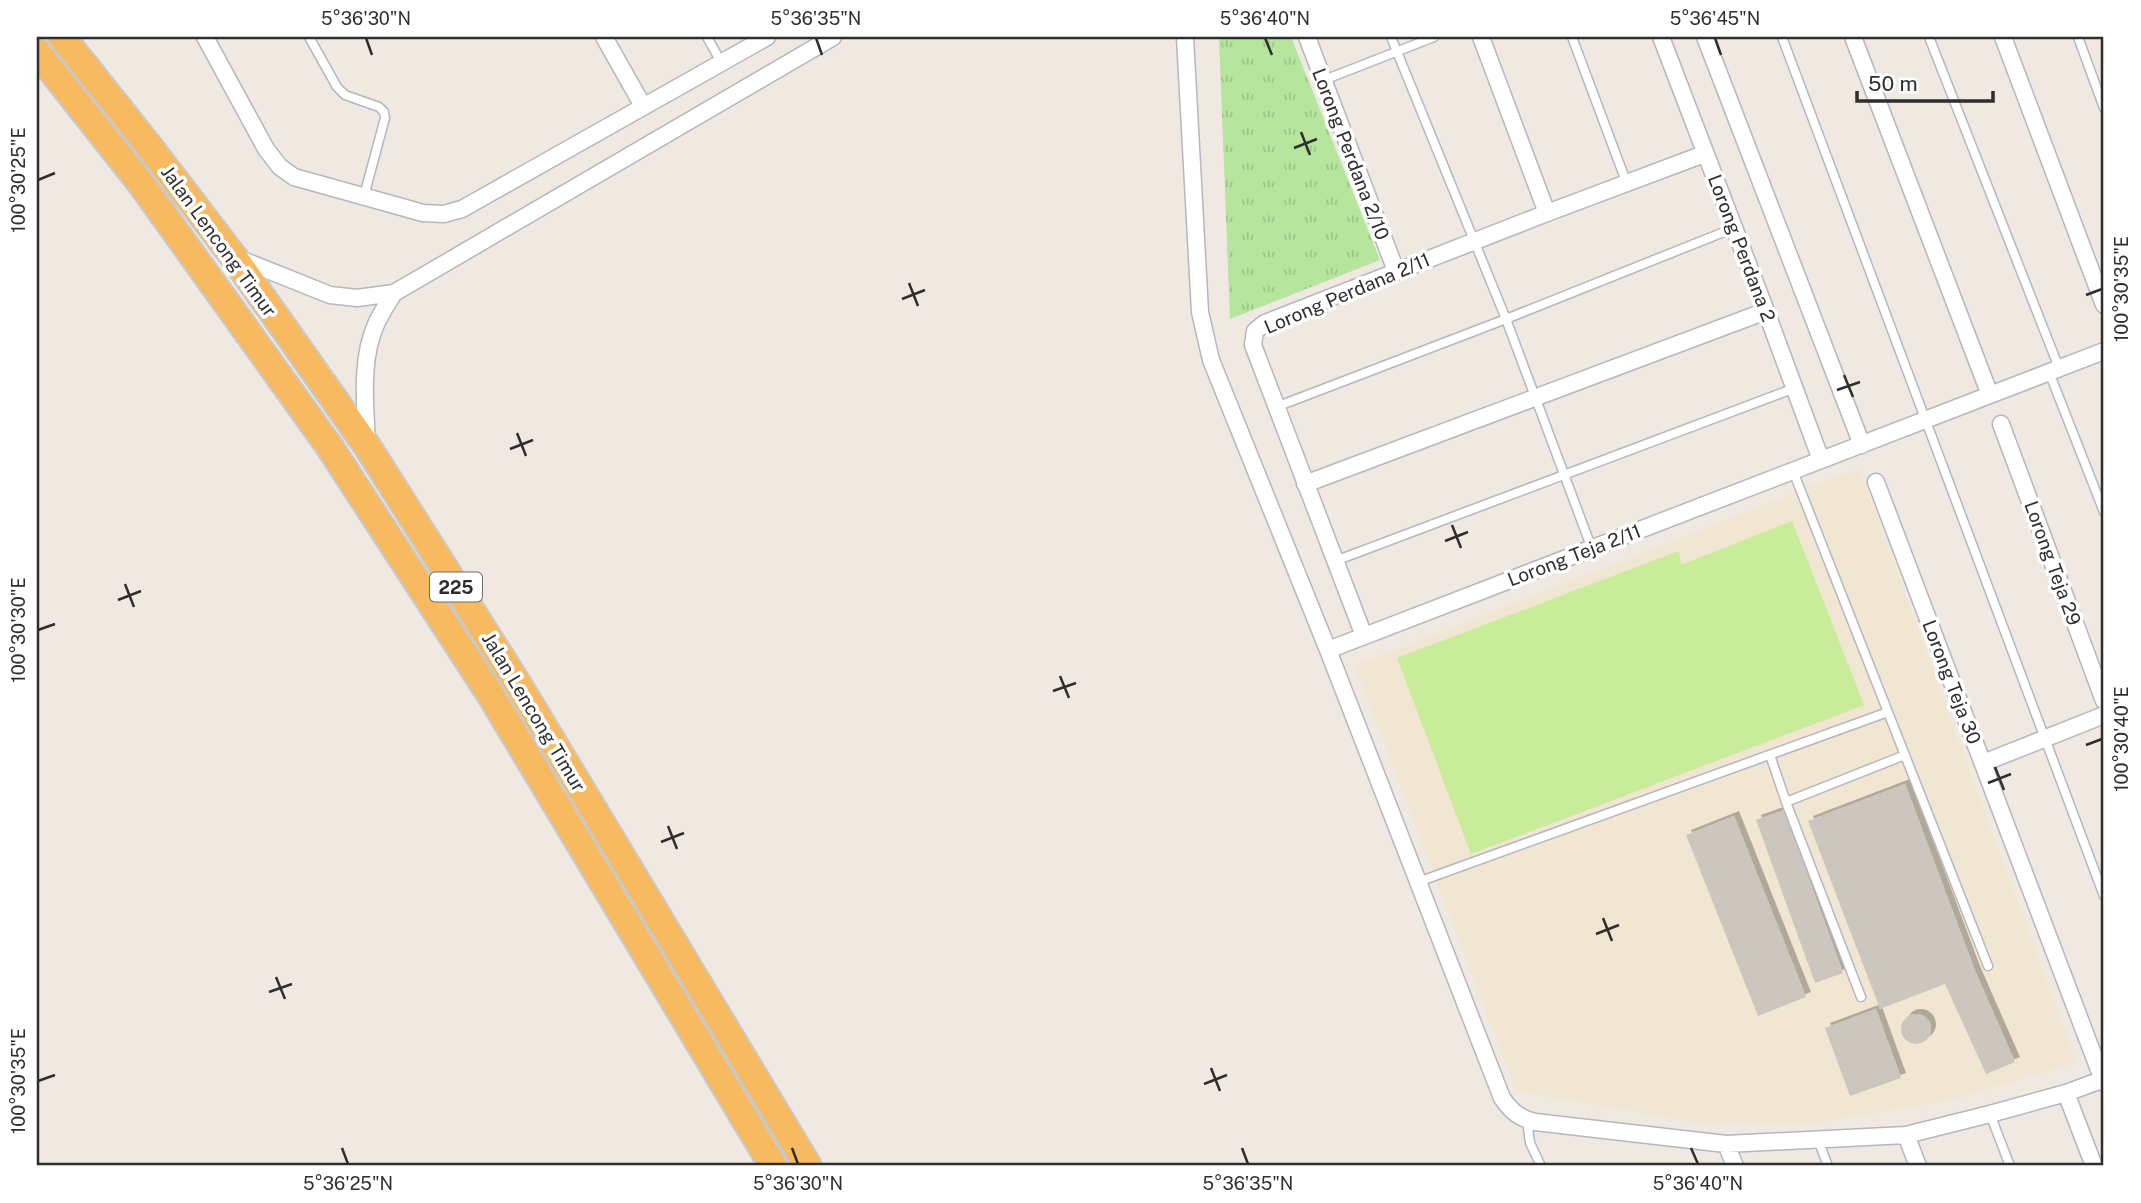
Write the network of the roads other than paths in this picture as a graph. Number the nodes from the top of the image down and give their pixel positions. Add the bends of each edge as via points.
1 (62, 37) edge
2 (205, 37) edge
3 (309, 37) edge
4 (604, 37) edge
5 (707, 37) edge
6 (767, 37) edge
7 (1185, 37) edge
8 (1307, 37) edge
9 (1391, 37) edge
10 (1434, 37) edge
11 (1481, 37) edge
12 (1572, 37) edge
13 (1661, 37) edge
14 (1705, 37) edge
15 (1782, 37) edge
16 (1853, 37) edge
17 (1929, 37) edge
18 (2003, 37) edge
19 (2078, 37) edge
20 (827, 38) edge
21 (1397, 51) junction
22 (37, 52) edge
23 (721, 62) junction
24 (1324, 80) junction
25 (643, 106) junction
26 (2104, 108) edge
27 (1704, 154) junction
28 (1627, 184) junction
29 (364, 196) junction
30 (1547, 213) junction
31 (1734, 228) junction
32 (1475, 241) junction
33 (233, 256) junction
34 (1396, 271) junction
35 (394, 293) junction
36 (2104, 306) edge
37 (1766, 311) junction
38 (1506, 319) junction
39 (2104, 351) edge
40 (2054, 370) junction
41 (1795, 388) junction
42 (1990, 395) junction
43 (1536, 397) junction
44 (1276, 407) junction
45 (1925, 420) junction
46 (2001, 425) dead end
47 (1862, 444) junction
48 (368, 446) junction
49 (1821, 460) junction
50 (1793, 471) junction
51 (1566, 475) junction
52 (1876, 482) dead end
53 (1305, 484) junction
54 (2104, 512) edge
55 (1592, 548) junction
56 (1335, 561) junction
57 (1364, 636) junction
58 (1328, 650) junction
59 (2104, 701) edge
60 (1888, 712) junction
61 (2104, 715) edge
62 (2045, 739) junction
63 (1770, 755) junction
64 (1905, 755) junction
65 (1983, 763) junction
66 (1786, 802) junction
67 (1418, 881) junction
68 (2104, 896) edge
69 (1988, 966) dead end
70 (1861, 997) dead end
71 (2104, 1081) edge
72 (2066, 1093) junction
73 (1990, 1114) junction
74 (1527, 1120) junction
75 (1906, 1135) junction
76 (1818, 1140) junction
77 (1726, 1144) junction
78 (773, 1166) edge
79 (808, 1166) edge
80 (1541, 1166) edge
81 (1735, 1166) edge
82 (1828, 1166) edge
83 (1918, 1166) edge
84 (2010, 1166) edge
85 (2094, 1166) edge

1 - 33 highway, Jalan Lencong Timur / 225
2 - 29 street via 280,167 294,177
3 - 29 lane via 345,95 384,111
4 - 25 street
5 - 23 lane
6 - 23 street
7 - 58 street via 1204,334
8 - 24 street, Lorong Perdana 2/10
9 - 21 lane
10 - 21 lane
11 - 30 street
12 - 28 lane
13 - 27 street, Lorong Perdana 2
14 - 47 street
15 - 45 lane
16 - 42 street
17 - 40 lane
18 - 36 street
19 - 26 lane
20 - 35 street
21 - 24 lane
21 - 32 lane
22 - 78 highway, Jalan Lencong Timur / 225 via 142,185 329,446 490,694
23 - 25 street
24 - 34 street, Lorong Perdana 2/10
25 - 29 street via 462,209 423,213
27 - 28 street, Lorong Perdana 2/11
27 - 31 street, Lorong Perdana 2
28 - 30 street, Lorong Perdana 2/11
30 - 32 street, Lorong Perdana 2/11
31 - 37 street, Lorong Perdana 2
31 - 38 lane
32 - 34 street, Lorong Perdana 2/11
32 - 38 lane
33 - 35 street via 330,295 357,298
33 - 48 highway, Jalan Lencong Timur / 225
34 - 44 street, Lorong Perdana 2/11 via 1255,331 1253,345
35 - 48 street via 376,323 366,362
37 - 41 street, Lorong Perdana 2
37 - 43 street
38 - 43 lane
38 - 44 lane
39 - 40 street, Lorong Teja 2/11
40 - 42 street, Lorong Teja 2/11
40 - 54 lane
41 - 49 street, Lorong Perdana 2
41 - 51 lane
42 - 45 street, Lorong Teja 2/11
43 - 51 lane
43 - 53 street
44 - 53 street, Lorong Perdana 2/11
45 - 47 street, Lorong Teja 2/11
45 - 62 lane
46 - 59 street, Lorong Teja 29
47 - 49 street, Lorong Teja 2/11
48 - 79 highway, Jalan Lencong Timur / 225
49 - 50 street, Lorong Teja 2/11
50 - 55 street, Lorong Teja 2/11
50 - 60 lane
51 - 55 lane
51 - 56 lane
52 - 65 street, Lorong Teja 30
53 - 56 street, Lorong Perdana 2/11
55 - 57 street, Lorong Teja 2/11
56 - 57 street, Lorong Perdana 2/11
57 - 58 street, Lorong Teja 2/11
58 - 67 street
60 - 63 lane
60 - 64 lane
61 - 62 street
62 - 65 street
62 - 68 lane
63 - 66 lane
63 - 67 lane
64 - 66 lane
64 - 69 lane
65 - 71 street, Lorong Teja 30
66 - 70 lane
67 - 74 street via 1502,1098
71 - 72 street
72 - 73 street
72 - 85 street
73 - 75 street
73 - 84 lane
74 - 77 street
74 - 80 lane via 1530,1143
75 - 76 street
75 - 83 street
76 - 77 street
76 - 82 lane
77 - 81 street

